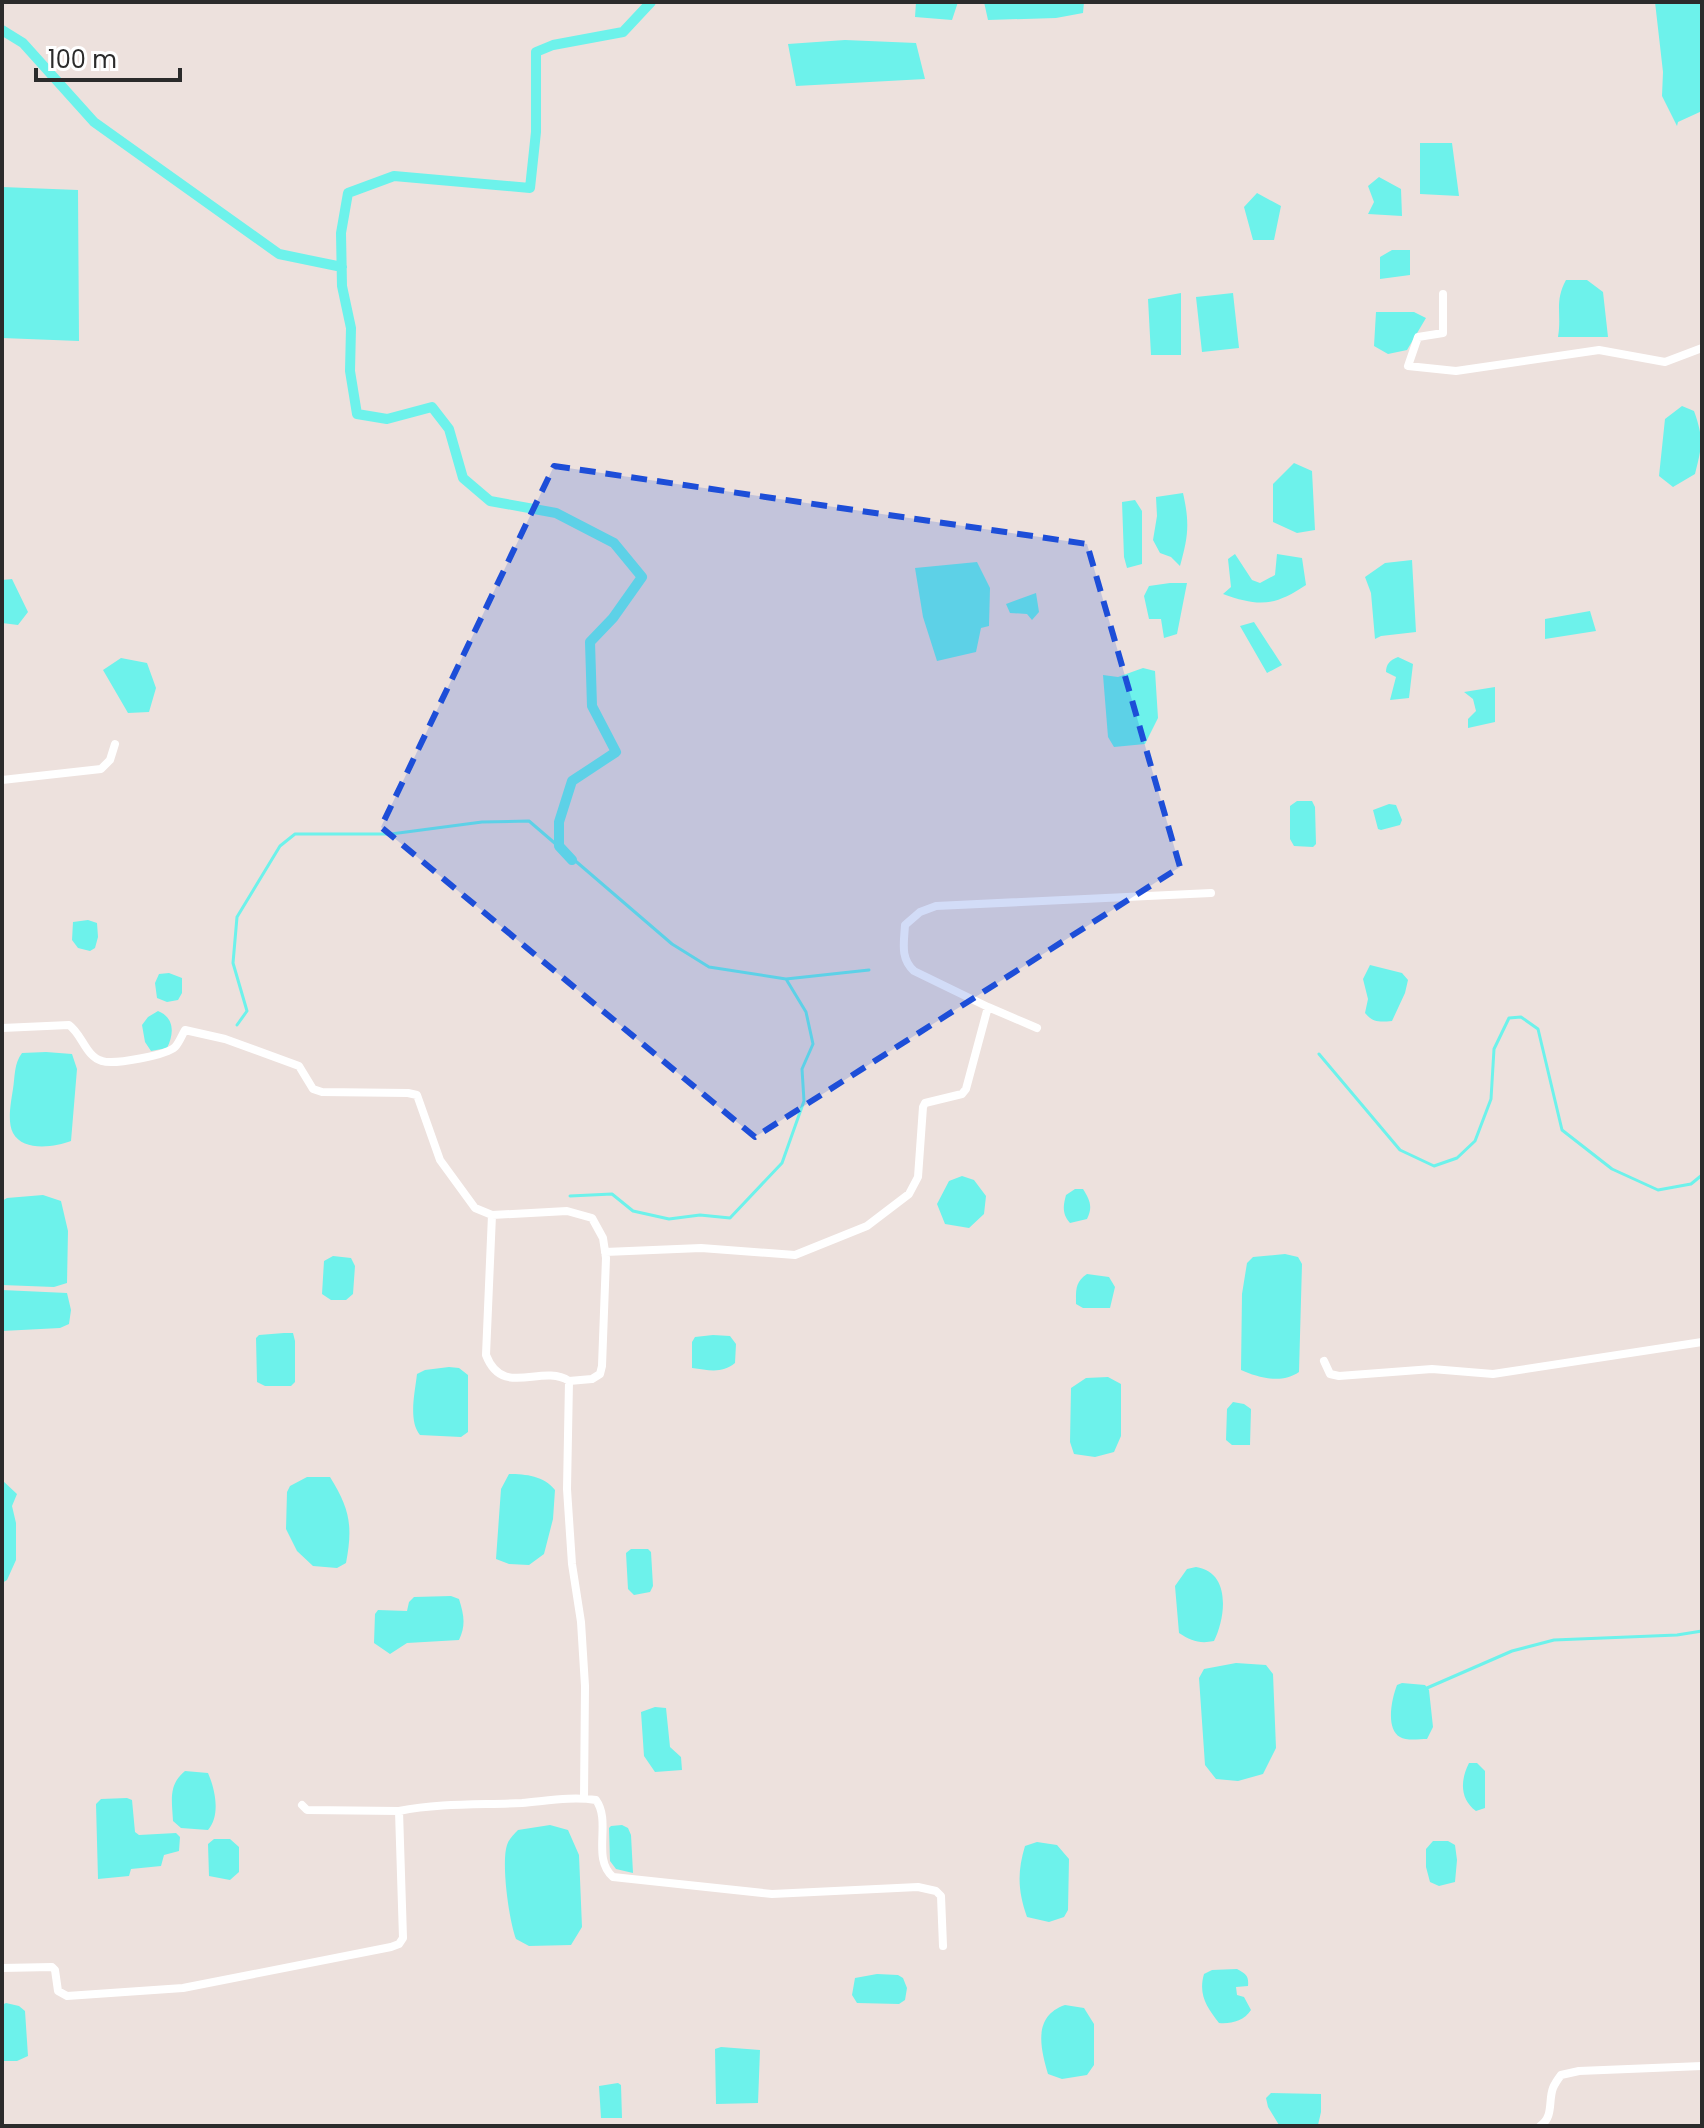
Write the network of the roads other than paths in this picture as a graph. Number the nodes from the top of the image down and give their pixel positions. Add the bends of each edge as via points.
1 (1443, 294) dead end
2 (1702, 348) edge
3 (115, 744) dead end
4 (2, 780) edge
5 (1211, 893) dead end
6 (988, 1007) junction
7 (2, 1028) edge
8 (1037, 1028) dead end
9 (492, 1215) junction
10 (605, 1252) junction
11 (1702, 1342) edge
12 (1324, 1361) dead end
13 (569, 1381) junction
14 (584, 1798) junction
15 (302, 1805) dead end
16 (399, 1811) junction
17 (943, 1946) dead end
18 (2, 1968) edge
19 (1702, 2066) edge
20 (1540, 2126) edge

1 - 2 street via 1443,333 1418,337 1408,366 1456,371 1599,350 1665,362
3 - 4 street via 101,769
5 - 6 street via 936,906 920,912 905,925 907,965
6 - 8 street
6 - 10 street via 966,1089 923,1107 918,1177 909,1194 867,1226 795,1255 701,1248
7 - 9 street via 69,1025 102,1061 159,1054 174,1048 185,1030 299,1066 313,1089 322,1092 417,1095 440,1160 475,1208
9 - 10 street via 567,1211 592,1218
9 - 13 street via 486,1355 491,1367 508,1378
10 - 13 street via 600,1374
11 - 12 street via 1493,1374 1432,1369 1339,1376 1330,1374
13 - 14 street via 567,1489 585,1686
14 - 16 street
14 - 17 street via 601,1807 602,1858 613,1877 772,1894 918,1887 941,1896
15 - 16 street via 307,1810
16 - 18 street via 399,1944 183,1988 67,1996 58,1991 52,1967
19 - 20 street via 1561,2075 1552,2090 1546,2122

